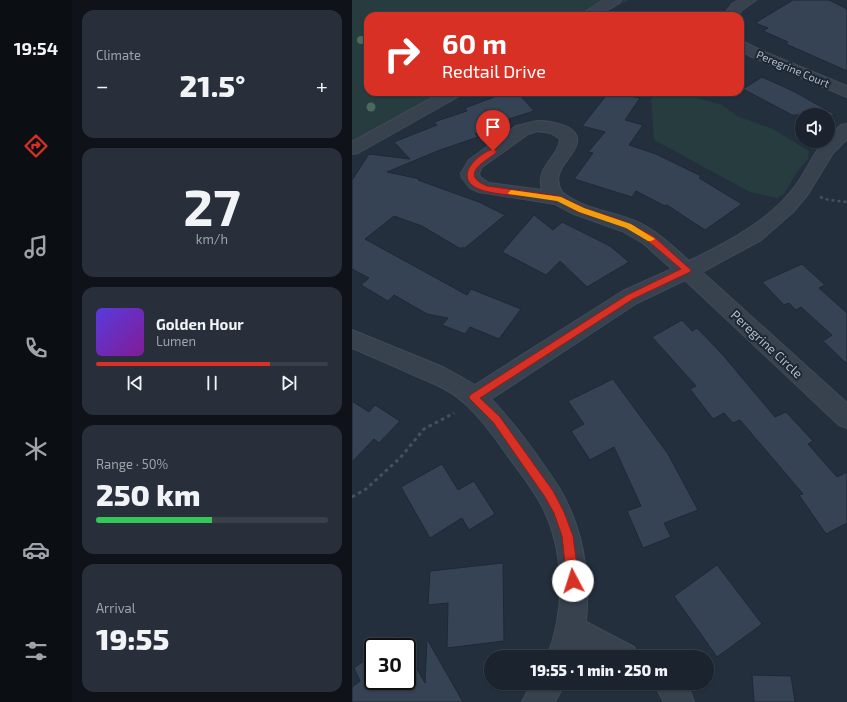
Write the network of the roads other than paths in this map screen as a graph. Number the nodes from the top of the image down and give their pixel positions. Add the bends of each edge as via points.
1 (614, 0) edge
2 (749, 0) edge
3 (594, 12) edge
4 (733, 12) edge
5 (744, 46) edge
6 (847, 92) edge
7 (448, 96) edge
8 (847, 129) edge
9 (352, 149) edge
10 (559, 199) junction
11 (687, 270) junction
12 (352, 339) edge
13 (464, 406) junction
14 (847, 418) edge
15 (570, 630) junction
16 (564, 650) edge
17 (610, 650) edge
18 (545, 690) edge
19 (674, 690) edge
20 (536, 702) edge
21 (679, 702) edge

1 - 3 street
2 - 4 street
5 - 6 street, Peregrine Court
7 - 9 street
8 - 11 street via 826,150 802,190 786,208 754,235
10 - 10 street, Peregrine Circle via 485,188 476,184 470,173 475,164 522,130 537,126 556,128 568,137 568,144 550,170 550,189
10 - 11 street, Peregrine Circle via 581,210 629,226 650,238
11 - 13 street via 630,297
11 - 14 street, Peregrine Circle
12 - 13 street via 450,380 465,390
13 - 15 street via 496,420 549,494 558,512 567,536 572,568 574,595
15 - 16 street
15 - 17 street
18 - 20 street
19 - 21 street

